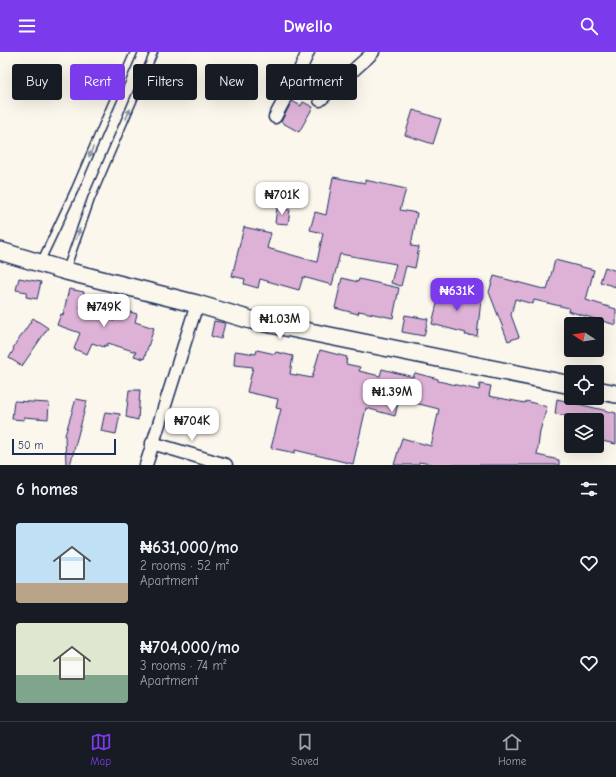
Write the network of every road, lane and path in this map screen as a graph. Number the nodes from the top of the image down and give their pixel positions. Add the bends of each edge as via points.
1 (134, 52) edge
2 (154, 52) edge
3 (308, 52) edge
4 (373, 52) edge
5 (357, 67) edge
6 (275, 117) dead end
7 (0, 251) edge
8 (40, 263) junction
9 (66, 271) junction
10 (197, 304) junction
11 (564, 384) edge
12 (604, 391) edge
13 (616, 394) edge
14 (152, 442) junction
15 (146, 465) edge
16 (226, 465) edge

1 -> 8 lane
9 -> 2 lane via 91,199
3 - 6 street
4 - 5 street
7 - 8 street
8 - 9 street
9 - 10 street
10 - 11 street via 251,320
10 - 14 street
12 - 13 street
14 - 15 street
14 - 16 street

